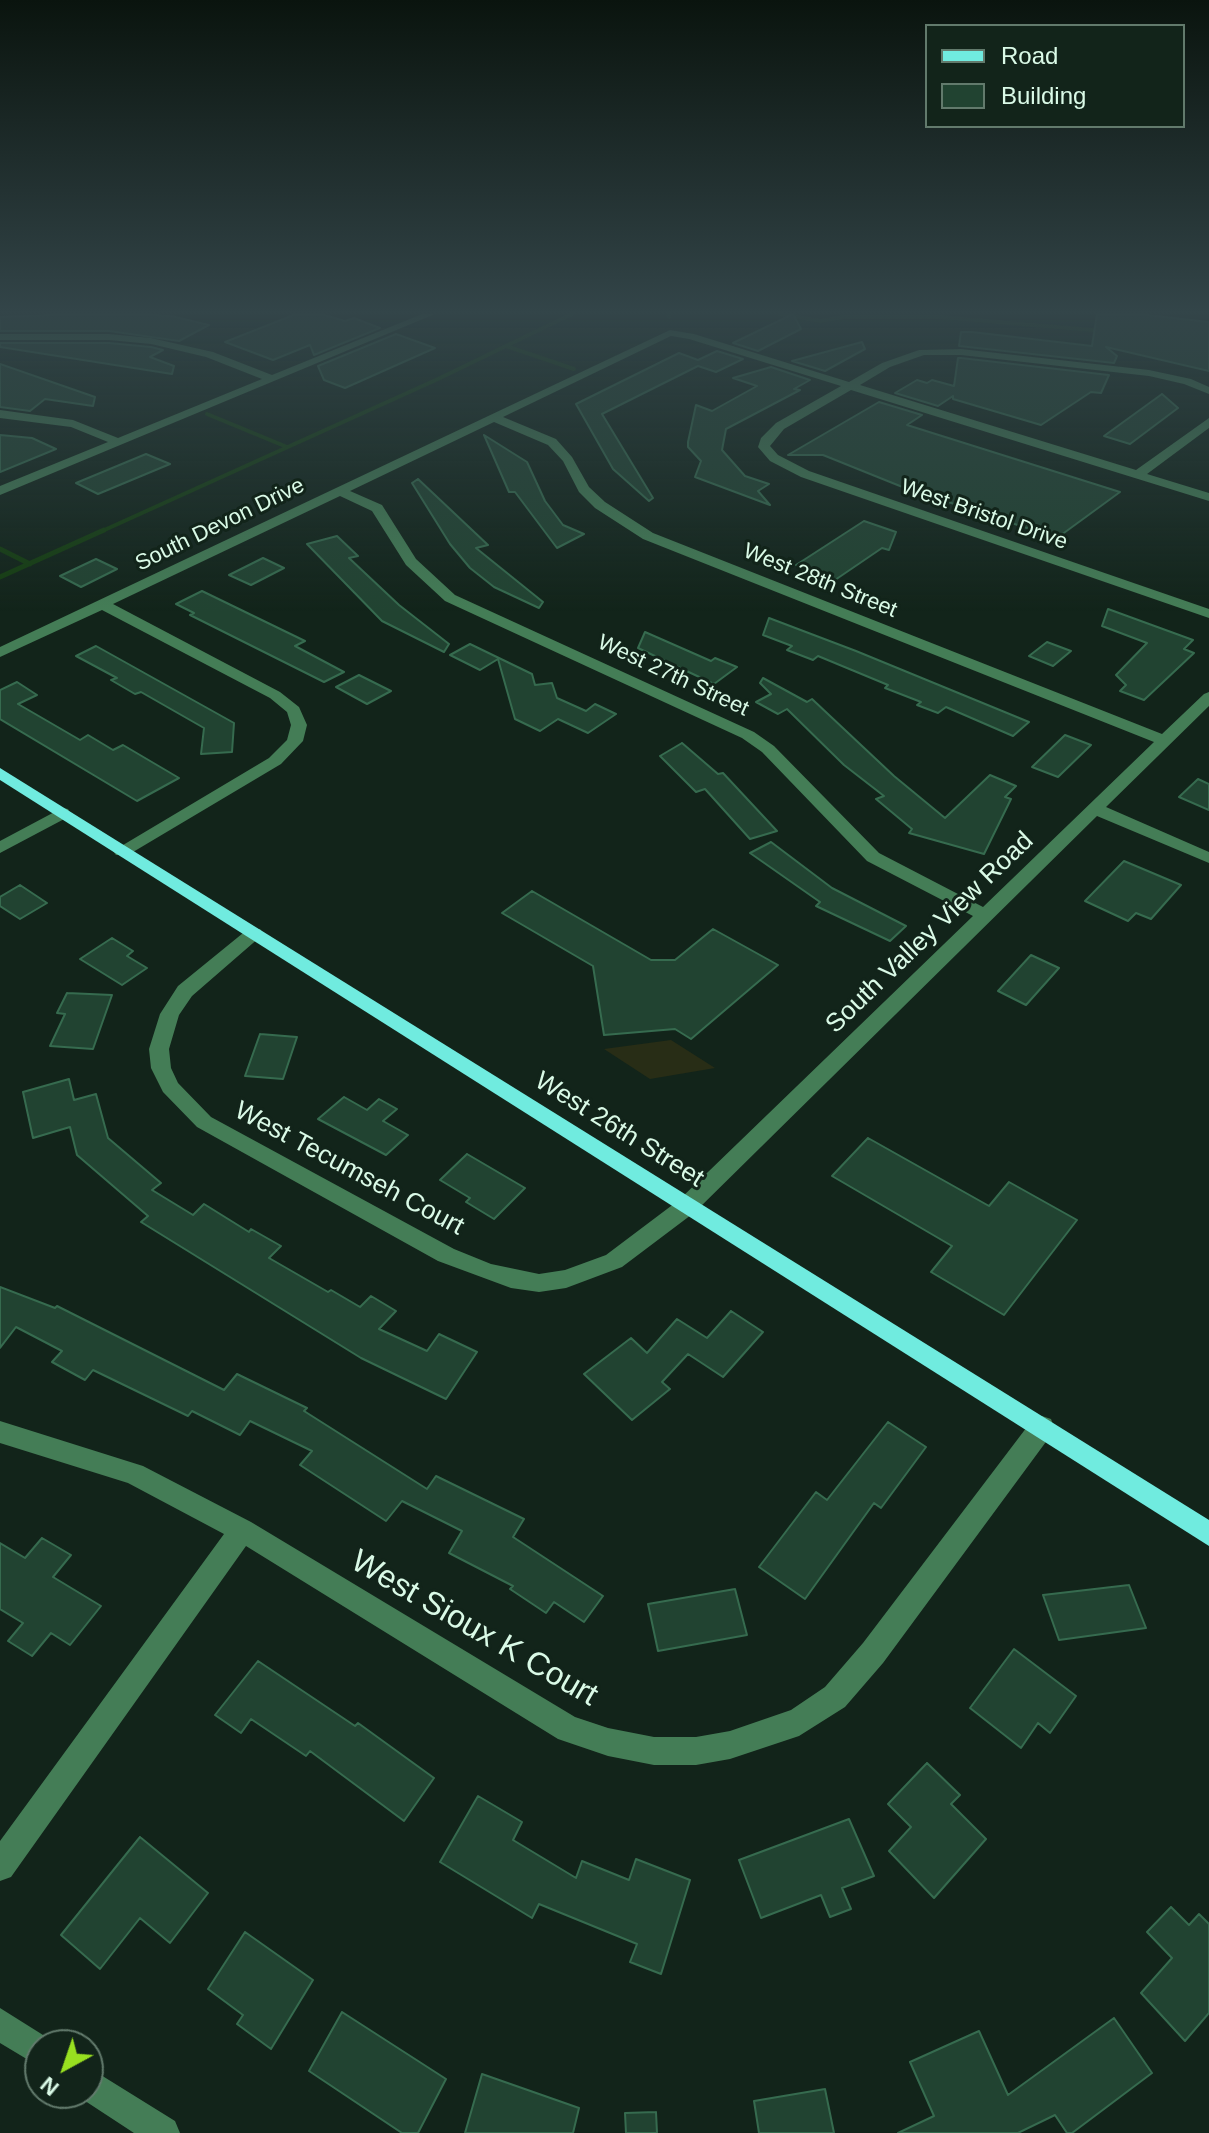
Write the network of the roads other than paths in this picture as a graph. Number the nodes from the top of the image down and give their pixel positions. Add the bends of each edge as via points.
1 (0, 414) edge
2 (188, 414) edge
3 (500, 414) edge
4 (805, 414) edge
5 (937, 414) edge
6 (493, 417) junction
7 (1209, 422) edge
8 (118, 442) junction
9 (1137, 475) junction
10 (0, 491) edge
11 (340, 491) junction
12 (1209, 497) edge
13 (102, 604) junction
14 (1209, 614) edge
15 (0, 653) edge
16 (1209, 697) edge
17 (1164, 740) junction
18 (0, 773) edge
19 (1095, 809) junction
20 (62, 813) junction
21 (0, 848) edge
22 (122, 851) junction
23 (1209, 858) edge
24 (985, 915) junction
25 (254, 933) junction
26 (687, 1206) junction
27 (1042, 1427) junction
28 (0, 1432) edge
29 (242, 1530) junction
30 (1209, 1534) edge
31 (0, 1866) edge
32 (0, 2024) edge
33 (24, 2040) edge
34 (104, 2094) edge
35 (163, 2133) edge

1 - 8 street via 73,424
2 - 8 street
3 - 6 street, South Devon Drive
4 - 14 street, West Bristol Drive via 765,441 767,452 785,466
5 - 9 street
6 - 11 street, South Devon Drive
6 - 17 street, West 28th Street via 552,442 600,505 648,536
7 - 9 street
8 - 10 street
9 - 12 street
11 - 13 street, South Devon Drive
11 - 24 street, West 27th Street via 377,508 411,562 450,598 748,735 873,857
13 - 15 street, South Devon Drive
13 - 22 street via 275,695 294,710 299,725 295,741 275,761
16 - 17 street, South Valley View Road
17 - 19 street, South Valley View Road
18 - 20 main road, West 26th Street
19 - 23 street
19 - 24 street, South Valley View Road
20 - 21 street
20 - 22 main road, West 26th Street
22 - 25 main road, West 26th Street
24 - 26 street, South Valley View Road
25 - 26 main road, West 26th Street
25 - 26 street, West Tecumseh Court via 185,991 159,1049 170,1087 204,1122 446,1255 511,1279 539,1283 596,1270
26 - 27 main road, West 26th Street
27 - 29 street, West Sioux K Court via 835,1697 799,1722 696,1751 654,1751 568,1729
27 - 30 main road, West 26th Street
28 - 29 street, West Sioux K Court via 134,1474
29 - 31 street
32 - 33 street
34 - 35 street

